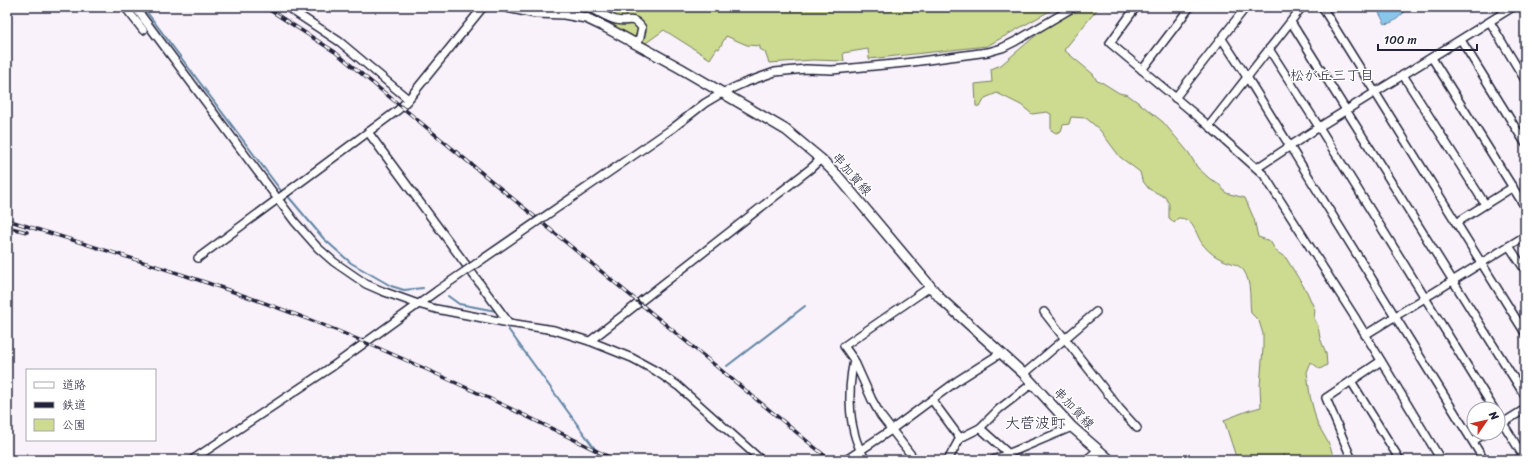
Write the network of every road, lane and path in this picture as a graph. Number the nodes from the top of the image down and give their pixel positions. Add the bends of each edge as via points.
1 (125, 7) edge
2 (135, 7) edge
3 (287, 7) edge
4 (483, 7) edge
5 (507, 7) edge
6 (590, 7) edge
7 (1074, 7) edge
8 (1136, 7) edge
9 (1190, 7) edge
10 (1246, 7) edge
11 (1302, 7) edge
12 (1322, 7) edge
13 (1513, 7) edge
14 (1291, 22) junction
15 (1490, 22) junction
16 (143, 30) dead end
17 (1222, 39) junction
18 (1461, 40) junction
19 (636, 44) junction
20 (1269, 49) junction
21 (1432, 58) junction
22 (1142, 70) junction
23 (1403, 75) junction
24 (1247, 77) junction
25 (1525, 80) edge
26 (722, 93) junction
27 (1374, 93) junction
28 (1175, 98) junction
29 (408, 99) junction
30 (1347, 110) junction
31 (1209, 126) junction
32 (1319, 126) junction
33 (368, 132) junction
34 (1525, 143) edge
35 (1290, 146) junction
36 (821, 159) junction
37 (1258, 168) junction
38 (1512, 187) junction
39 (278, 199) junction
40 (1485, 204) junction
41 (1525, 207) edge
42 (1456, 223) junction
43 (1525, 236) edge
44 (1509, 246) junction
45 (198, 258) dead end
46 (1481, 262) junction
47 (1525, 270) edge
48 (1453, 280) junction
49 (930, 287) junction
50 (1425, 298) junction
51 (418, 304) junction
52 (1044, 312) dead end
53 (1096, 312) dead end
54 (1395, 316) junction
55 (509, 323) junction
56 (1525, 333) edge
57 (1365, 335) junction
58 (1064, 338) junction
59 (590, 341) junction
60 (1001, 353) junction
61 (854, 360) junction
62 (1381, 361) junction
63 (1024, 374) junction
64 (1351, 381) junction
65 (1033, 383) junction
66 (1525, 396) edge
67 (932, 400) junction
68 (1489, 401) edge
69 (1525, 409) edge
70 (1506, 420) edge
71 (1072, 427) junction
72 (980, 428) junction
73 (1136, 428) dead end
74 (891, 430) junction
75 (1506, 432) edge
76 (960, 438) junction
77 (1473, 442) joint
78 (1098, 450) junction
79 (860, 452) junction
80 (1011, 453) junction
81 (1525, 459) edge
82 (192, 460) edge
83 (761, 460) edge
84 (846, 460) edge
85 (866, 460) edge
86 (915, 460) edge
87 (948, 460) edge
88 (993, 460) edge
89 (1017, 460) edge
90 (1086, 460) edge
91 (1110, 460) edge
92 (1352, 460) edge
93 (1400, 460) edge
94 (1441, 460) edge
95 (1484, 460) edge

1 - 16 street
2 - 39 street
3 - 29 street via 340,42
4 - 29 street
5 - 19 main road, 串加賀線 via 586,18
6 - 19 street via 617,21 634,20 639,24 642,28
7 - 26 street via 1016,41 988,52 832,70 774,72
8 - 22 street via 1110,43
9 - 22 street
10 - 17 street
11 - 14 street
12 - 27 street
13 - 15 street
14 - 20 street
14 - 30 street
15 - 18 street
15 - 25 street
17 - 24 street
17 - 28 street
18 - 21 street
18 - 34 street
19 - 26 main road, 串加賀線
20 - 24 street
20 - 32 street
21 - 23 street
21 - 38 street
22 - 28 street
23 - 27 street
23 - 40 street
24 - 31 street
24 - 35 street
26 - 36 main road, 串加賀線 via 786,130
26 - 51 street, bridge
27 - 30 street
27 - 42 street
28 - 31 street
29 - 33 street via 398,110
30 - 32 street
30 - 48 street
31 - 37 street
32 - 35 street
32 - 50 street
33 - 39 street
33 - 55 street
35 - 37 street
35 - 54 street
36 - 49 main road, 串加賀線
36 - 59 street
37 - 57 street
38 - 40 street
38 - 41 street
39 - 45 street
39 - 51 street via 318,248 351,275 382,291
40 - 42 street
42 - 46 street
43 - 44 street
44 - 46 street
44 - 47 street
46 - 48 street
46 - 56 street
48 - 50 street
48 - 66 street
49 - 60 main road, 串加賀線 via 959,317
49 - 61 street via 844,346
50 - 54 street
50 - 68 street
51 - 55 street
51 - 82 street via 333,366
52 - 58 street
53 - 58 street
54 - 57 street
54 - 77 street
55 - 59 street via 554,330
57 - 62 street
58 - 63 street
58 - 73 street
59 - 83 street via 632,358 678,386
60 - 63 main road, 串加賀線
60 - 67 street
61 - 74 street via 872,400
61 - 79 street via 851,372 852,425
62 - 64 street
62 - 94 street
63 - 65 main road, 串加賀線
64 - 92 street via 1326,399
64 - 93 street
65 - 71 main road, 串加賀線
65 - 72 street via 999,409
67 - 74 street
67 - 76 street
69 - 70 street
71 - 78 main road, 串加賀線
71 - 80 street
72 - 76 street
72 - 80 street
74 - 79 street
74 - 86 street
75 - 81 street
76 - 87 street
77 - 95 street
78 - 90 street
78 - 91 main road, 串加賀線
79 - 84 street
79 - 85 street
80 - 88 street
80 - 89 street

